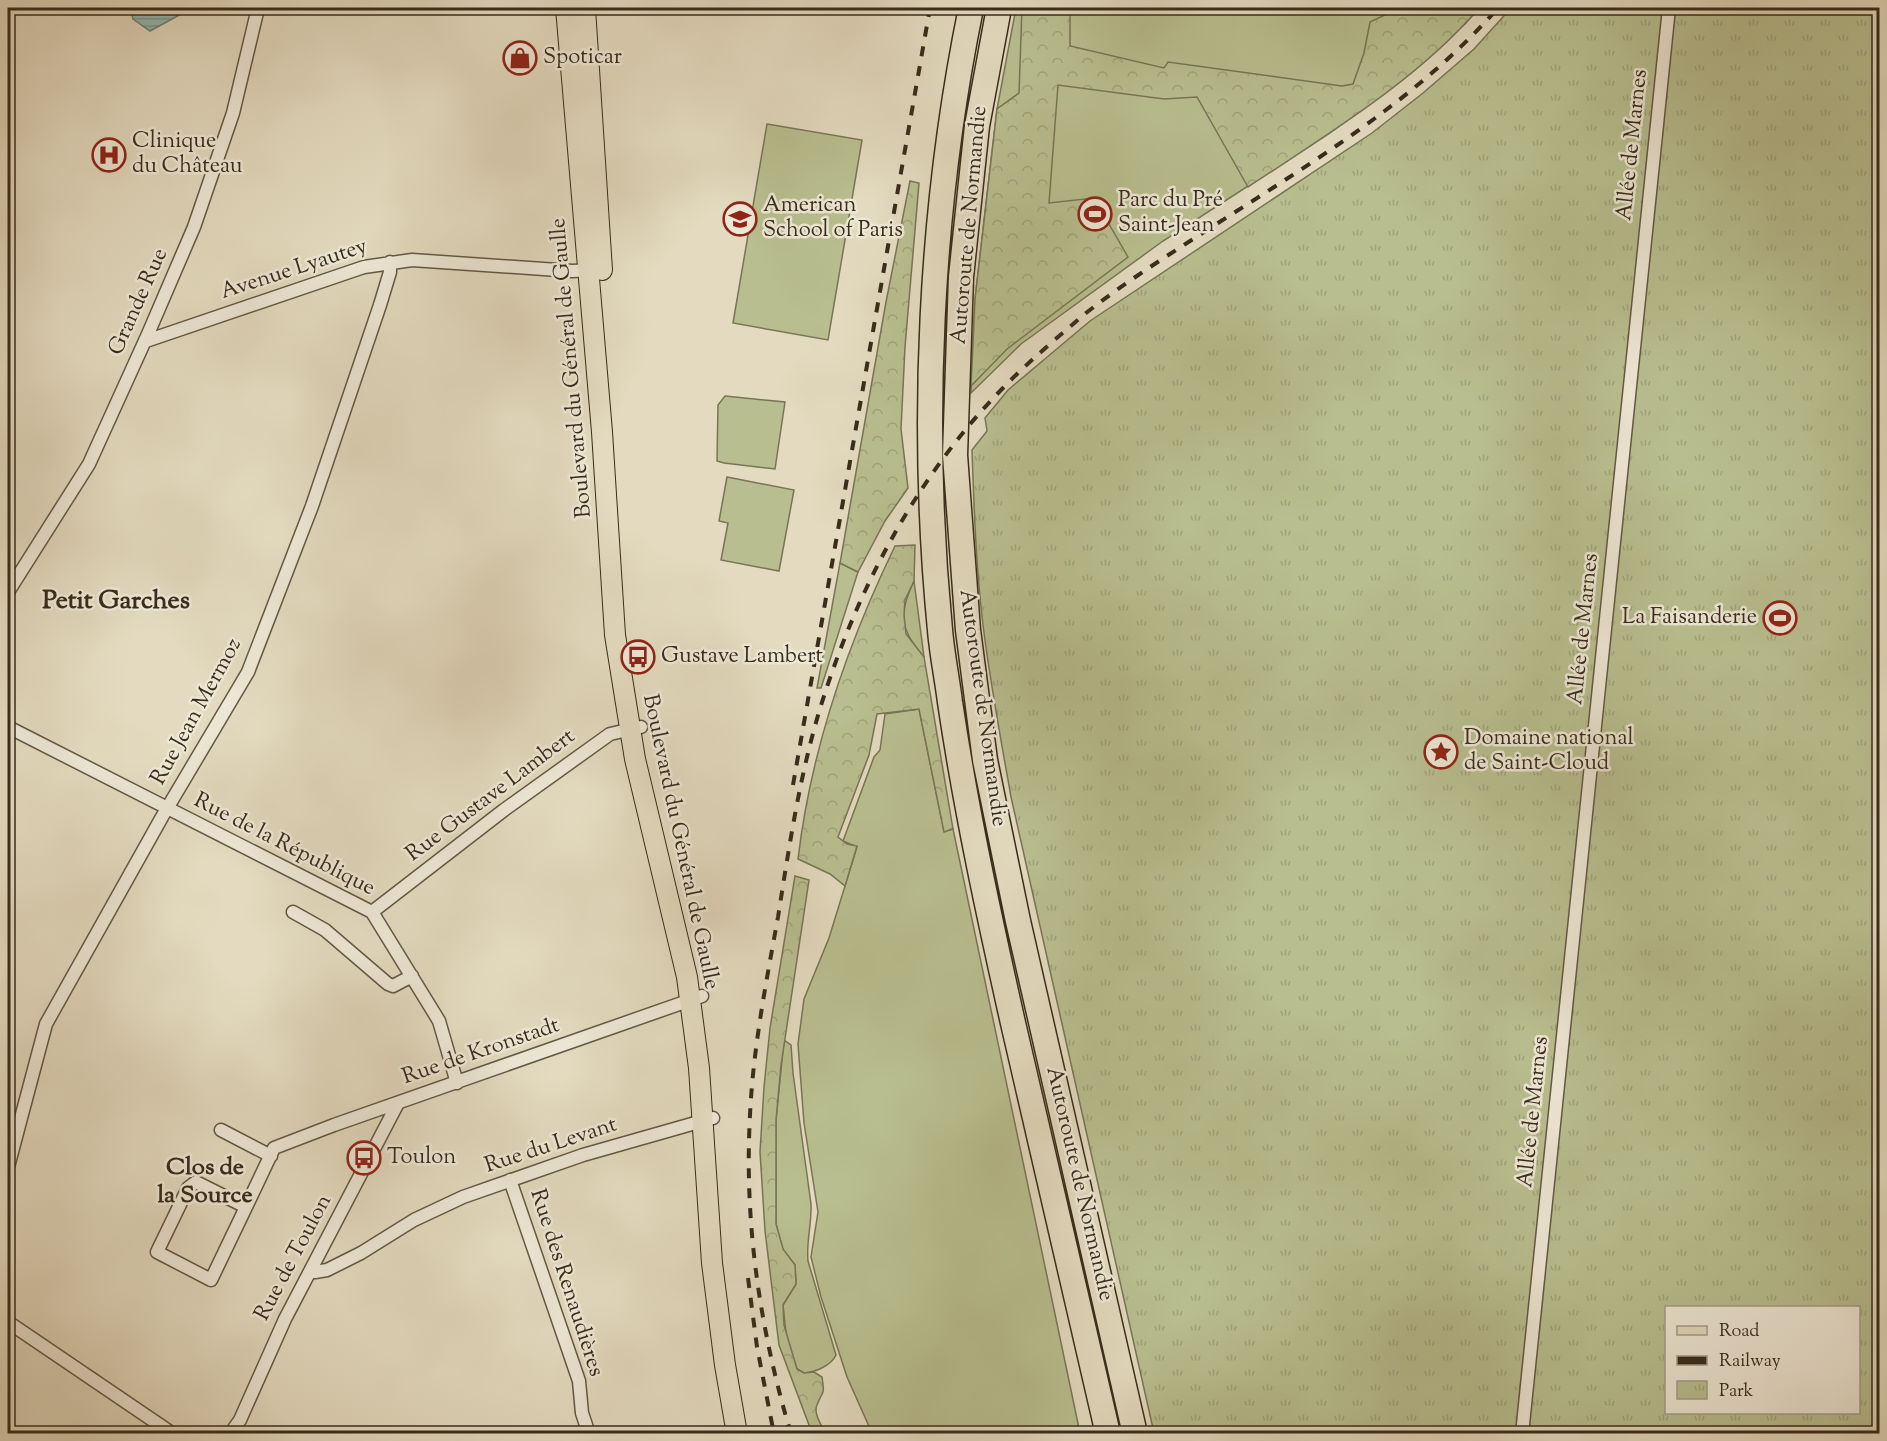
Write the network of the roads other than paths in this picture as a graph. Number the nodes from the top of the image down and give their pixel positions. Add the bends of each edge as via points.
1 (258, 8) edge
2 (566, 8) edge
3 (585, 8) edge
4 (971, 8) edge
5 (999, 8) edge
6 (1669, 8) edge
7 (390, 262) junction
8 (595, 270) junction
9 (146, 341) junction
10 (8, 592) edge
11 (8, 727) edge
12 (635, 728) junction
13 (167, 809) junction
14 (293, 912) dead end
15 (372, 912) junction
16 (412, 976) junction
17 (696, 998) junction
18 (457, 1083) junction
19 (398, 1103) junction
20 (708, 1120) junction
21 (220, 1130) dead end
22 (11, 1139) edge
23 (272, 1152) junction
24 (8, 1167) edge
25 (510, 1180) junction
26 (246, 1207) junction
27 (311, 1269) junction
28 (8, 1322) edge
29 (173, 1434) edge
30 (230, 1434) edge
31 (589, 1434) edge
32 (737, 1434) edge
33 (747, 1434) edge
34 (1108, 1434) edge
35 (1135, 1434) edge
36 (1522, 1434) edge

1 - 9 street, Grande Rue via 230,123 194,226
2 - 8 main road, Boulevard du Général de Gaulle
3 - 8 main road, Boulevard du Général de Gaulle
4 - 34 highway, Autoroute de Normandie via 949,142 935,273 932,486 940,631 959,764 991,926
5 - 35 highway, Autoroute de Normandie via 977,126 960,289 955,455 968,630 985,760 1018,921
6 - 36 street, Allée de Marnes
7 - 8 street, Avenue Lyautey
7 - 9 street, Avenue Lyautey via 364,267
7 - 13 street, Rue Jean Mermoz via 380,305 327,462 248,672
8 - 12 main road, Boulevard du Général de Gaulle via 615,635
9 - 10 street, Grande Rue via 89,464
11 - 13 street, Rue de la République
12 - 15 street, Rue Gustave Lambert via 610,734
12 - 17 main road, Boulevard du Général de Gaulle via 687,977
13 - 15 street, Rue de la République
13 - 22 street, Rue Jean Mermoz via 46,1024
14 - 16 street via 325,930 388,984 393,986
15 - 16 street, Rue de la République
16 - 18 street, Rue de la République via 439,1021
17 - 18 street, Rue de Kronstadt
17 - 20 main road, Boulevard du Général de Gaulle via 699,1068
18 - 19 street, Rue de Kronstadt
19 - 23 street, Rue de Kronstadt
19 - 27 street, Rue de Toulon
20 - 25 street, Rue du Levant
20 - 32 main road, Boulevard du Général de Gaulle via 712,1263
20 - 33 main road, Boulevard du Général de Gaulle via 724,1281
21 - 23 street
22 - 24 street, Rue Jean Mermoz
23 - 26 street
25 - 27 street, Rue du Levant via 414,1220 327,1270
25 - 31 street, Rue des Renaudières via 579,1381
26 - 26 street via 211,1280 157,1252 188,1188 196,1182
27 - 30 street, Rue de Toulon
28 - 29 street

